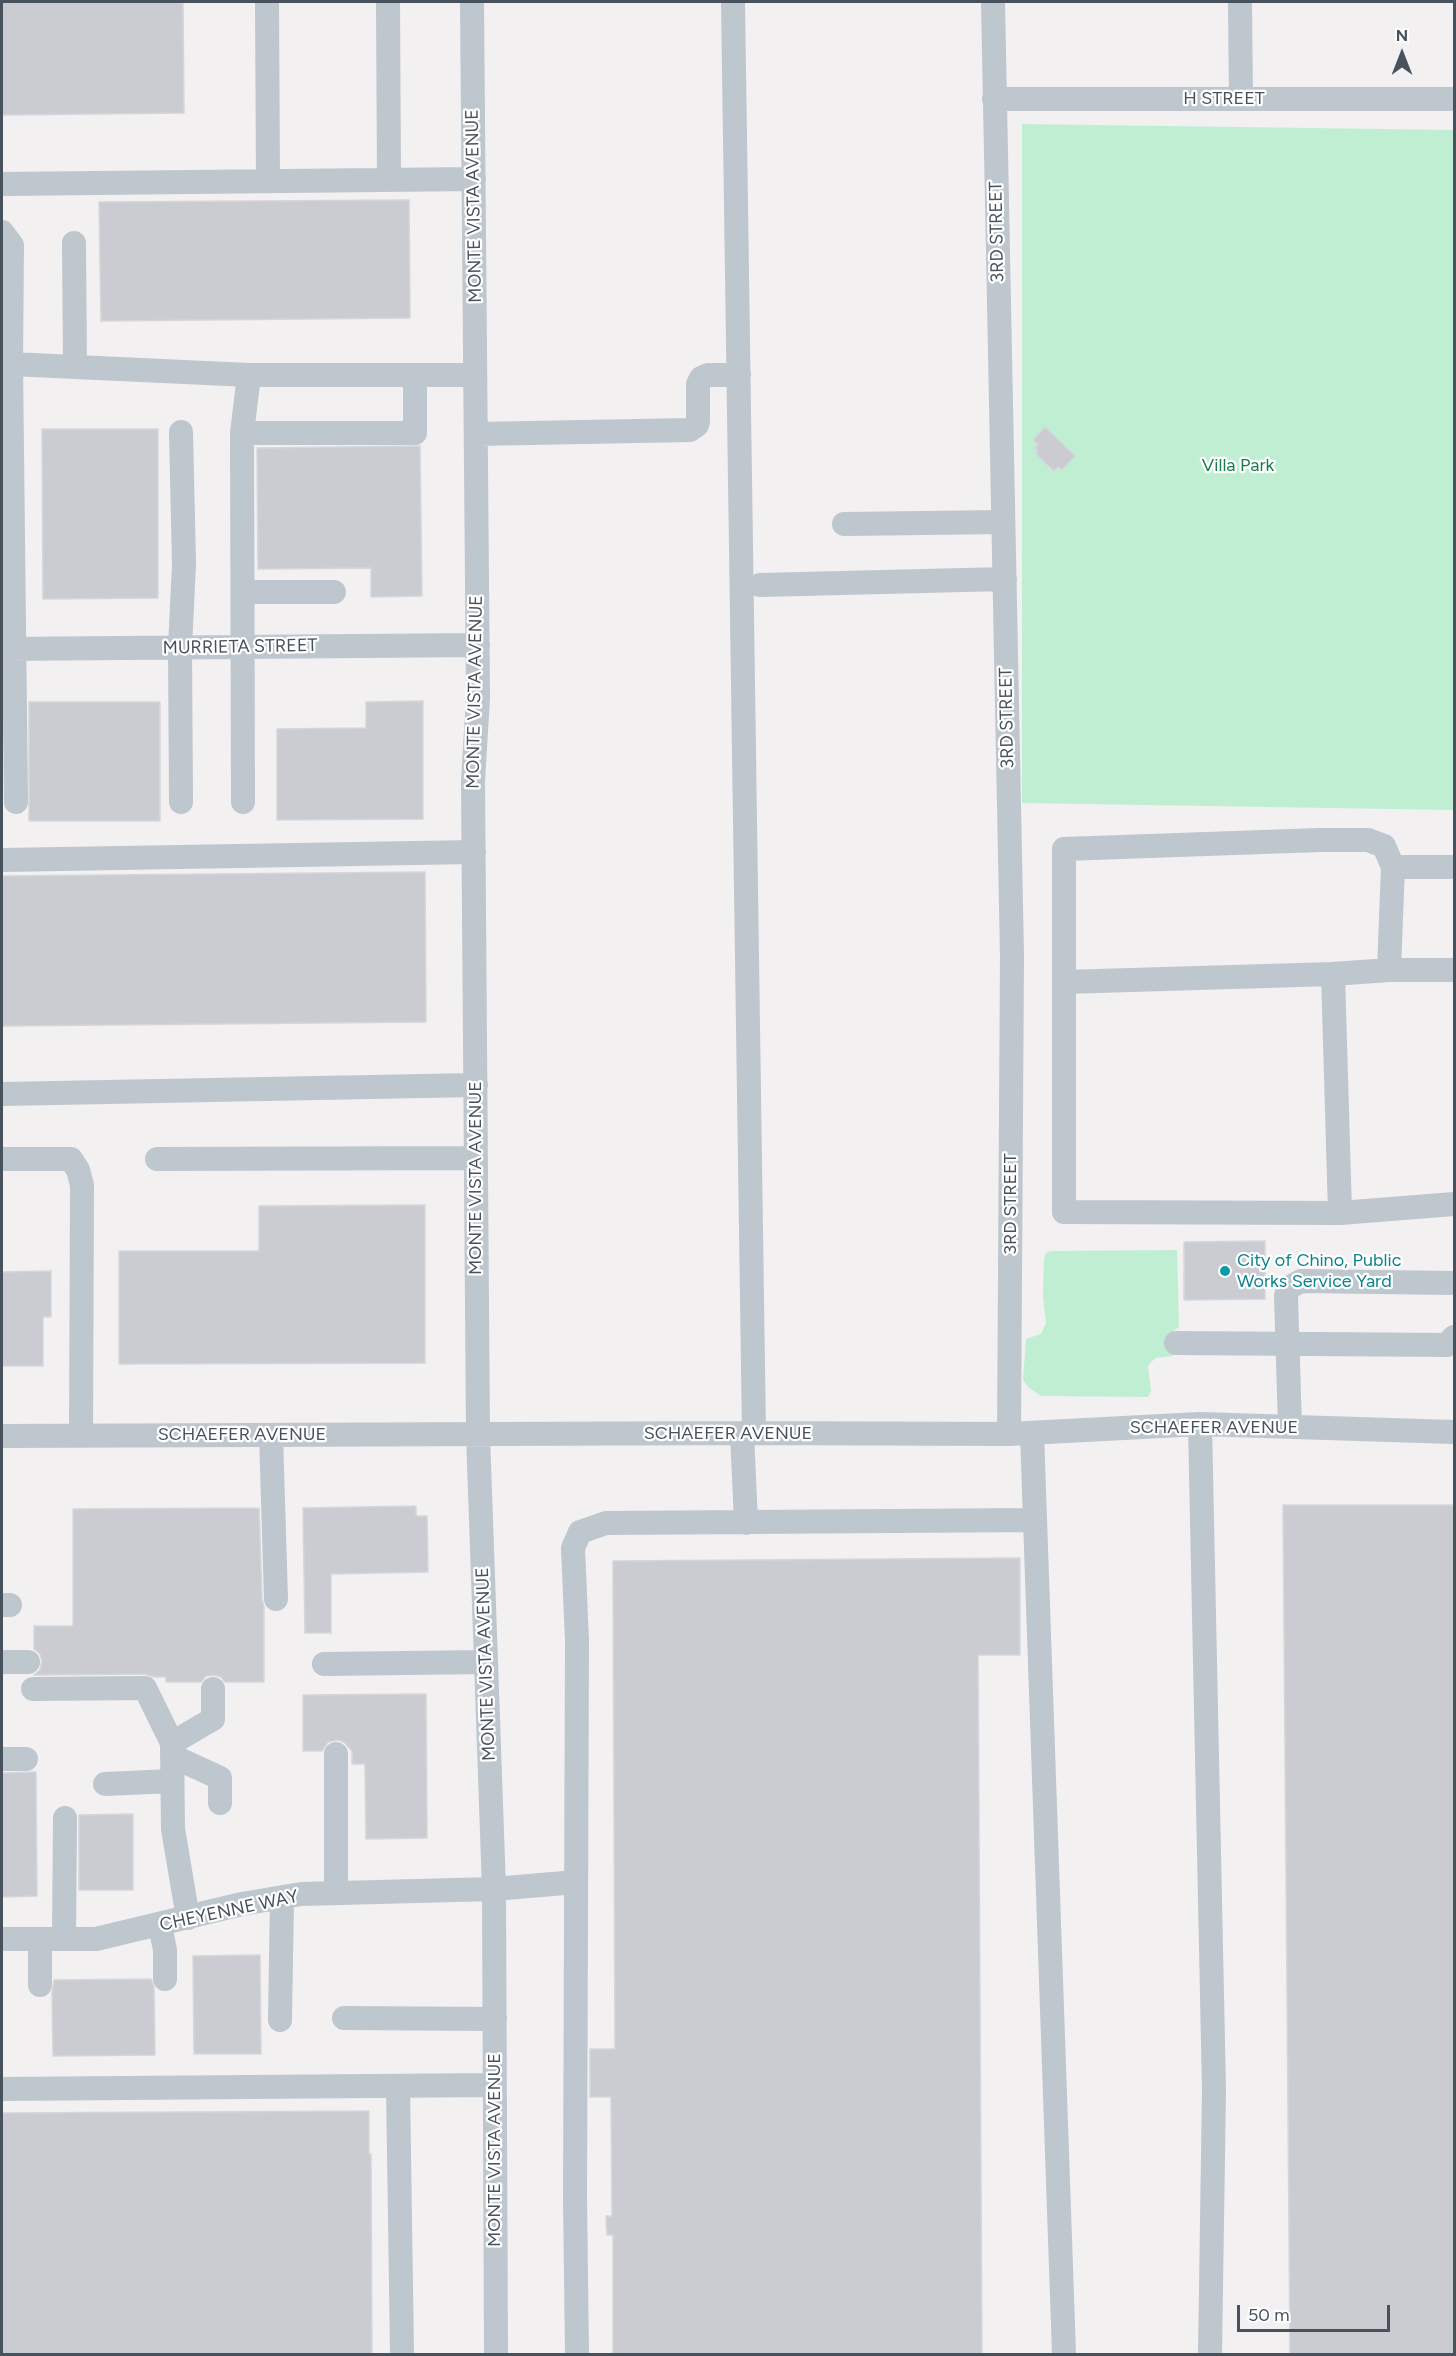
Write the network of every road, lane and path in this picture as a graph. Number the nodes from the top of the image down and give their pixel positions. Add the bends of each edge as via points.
1 (267, 2) edge
2 (388, 2) edge
3 (472, 2) edge
4 (734, 2) edge
5 (993, 2) edge
6 (1240, 2) edge
7 (994, 99) junction
8 (1240, 99) junction
9 (1455, 99) edge
10 (474, 179) junction
11 (389, 180) junction
12 (268, 181) junction
13 (2, 184) edge
14 (2, 232) edge
15 (74, 243) dead end
16 (11, 364) junction
17 (75, 367) junction
18 (249, 375) junction
19 (415, 375) junction
20 (475, 375) junction
21 (739, 375) junction
22 (181, 432) dead end
23 (242, 433) junction
24 (476, 434) junction
25 (1003, 522) junction
26 (844, 524) dead end
27 (1005, 579) junction
28 (8, 580) edge
29 (760, 585) dead end
30 (243, 592) junction
31 (334, 592) dead end
32 (477, 645) junction
33 (243, 647) junction
34 (180, 648) junction
35 (8, 649) edge
36 (16, 802) dead end
37 (181, 802) dead end
38 (243, 802) dead end
39 (474, 852) junction
40 (2, 860) edge
41 (1393, 867) junction
42 (1455, 867) edge
43 (1389, 970) junction
44 (1455, 970) edge
45 (1333, 974) junction
46 (1064, 982) junction
47 (476, 1084) junction
48 (2, 1094) edge
49 (476, 1158) junction
50 (3, 1159) edge
51 (157, 1160) dead end
52 (1455, 1204) edge
53 (1340, 1213) junction
54 (1455, 1283) edge
55 (1455, 1336) edge
56 (1176, 1343) dead end
57 (1288, 1343) junction
58 (1200, 1425) junction
59 (1290, 1427) junction
60 (1455, 1432) edge
61 (748, 1433) junction
62 (1021, 1434) junction
63 (81, 1435) junction
64 (271, 1435) junction
65 (478, 1435) junction
66 (2, 1436) edge
67 (1035, 1520) junction
68 (746, 1522) junction
69 (276, 1599) dead end
70 (2, 1662) edge
71 (28, 1662) dead end
72 (486, 1662) junction
73 (324, 1664) dead end
74 (33, 1689) dead end
75 (213, 1689) dead end
76 (172, 1749) junction
77 (336, 1754) dead end
78 (2, 1759) edge
79 (26, 1759) dead end
80 (172, 1781) junction
81 (105, 1784) dead end
82 (220, 1803) dead end
83 (64, 1818) dead end
84 (576, 1882) junction
85 (494, 1889) junction
86 (336, 1893) junction
87 (282, 1898) junction
88 (188, 1918) junction
89 (160, 1925) junction
90 (2, 1940) edge
91 (40, 1940) junction
92 (64, 1940) junction
93 (165, 1979) dead end
94 (40, 1985) dead end
95 (345, 2018) dead end
96 (495, 2019) junction
97 (280, 2020) dead end
98 (495, 2085) junction
99 (398, 2086) junction
100 (2, 2089) edge
101 (402, 2355) edge
102 (496, 2355) edge
103 (577, 2355) edge
104 (1064, 2355) edge
105 (1210, 2355) edge

1 - 12 street
2 - 11 street
3 - 10 street, MONTE VISTA AVENUE
4 - 21 street
5 - 7 street, 3RD STREET
6 - 8 street
7 - 8 street, H STREET
7 - 25 street, 3RD STREET
8 - 9 street, H STREET
10 - 11 street
10 - 20 street, MONTE VISTA AVENUE
11 - 12 street
12 - 13 street
14 - 16 street via 12,245
15 - 17 street
16 - 17 street
16 - 28 street
17 - 18 street
18 - 19 street
18 - 23 street
19 - 20 street
19 - 23 street via 415,433
20 - 24 street, MONTE VISTA AVENUE
21 - 24 street via 701,378 698,422 690,430
21 - 61 street
22 - 34 street via 184,564
23 - 30 street
24 - 32 street, MONTE VISTA AVENUE
25 - 26 street
25 - 27 street, 3RD STREET
27 - 29 street
27 - 62 street, 3RD STREET
28 - 35 street
30 - 31 street
30 - 33 street
32 - 33 street, MURRIETA STREET
32 - 39 street, MONTE VISTA AVENUE
33 - 34 street, MURRIETA STREET
33 - 38 street
34 - 35 street, MURRIETA STREET
34 - 37 street
35 - 36 street
39 - 40 street
39 - 47 street, MONTE VISTA AVENUE
41 - 42 street
41 - 43 street
41 - 46 street via 1384,846 1368,840 1064,849
43 - 44 street
43 - 45 street
45 - 46 street
45 - 53 street
46 - 53 street via 1064,1212
47 - 48 street
47 - 49 street, MONTE VISTA AVENUE
49 - 51 street
49 - 65 street, MONTE VISTA AVENUE
50 - 63 street via 71,1160 78,1170 82,1185
52 - 53 street
54 - 57 street via 1301,1281 1288,1288 1286,1296
55 - 57 street via 1447,1345
56 - 57 street
57 - 59 street
58 - 59 street, SCHAEFER AVENUE
58 - 62 street, SCHAEFER AVENUE
58 - 105 street via 1214,2090
59 - 60 street, SCHAEFER AVENUE
61 - 62 street, SCHAEFER AVENUE
61 - 65 street, SCHAEFER AVENUE
61 - 68 street
62 - 67 street, 3RD STREET
63 - 64 street, SCHAEFER AVENUE
63 - 66 street, SCHAEFER AVENUE
64 - 65 street, SCHAEFER AVENUE
64 - 69 street
65 - 72 street, MONTE VISTA AVENUE
67 - 68 street
67 - 104 street, 3RD STREET
68 - 84 street via 606,1523 580,1532 573,1548
70 - 71 street
72 - 73 street
72 - 85 street, MONTE VISTA AVENUE
74 - 76 street via 145,1688
75 - 76 street via 213,1719
76 - 80 street
76 - 82 street via 220,1778
77 - 86 street
78 - 79 street
80 - 81 street
80 - 88 street via 173,1829
83 - 92 street
84 - 85 street, CHEYENNE WAY
84 - 103 street
85 - 86 street, CHEYENNE WAY
85 - 96 street, MONTE VISTA AVENUE
86 - 87 street, CHEYENNE WAY
87 - 88 street, CHEYENNE WAY
87 - 97 street
88 - 89 street, CHEYENNE WAY
89 - 92 street, CHEYENNE WAY via 96,1940
89 - 93 street
90 - 91 street, CHEYENNE WAY
91 - 92 street, CHEYENNE WAY
91 - 94 street
95 - 96 street
96 - 98 street, MONTE VISTA AVENUE
98 - 99 street
98 - 102 street, MONTE VISTA AVENUE
99 - 100 street
99 - 101 street

